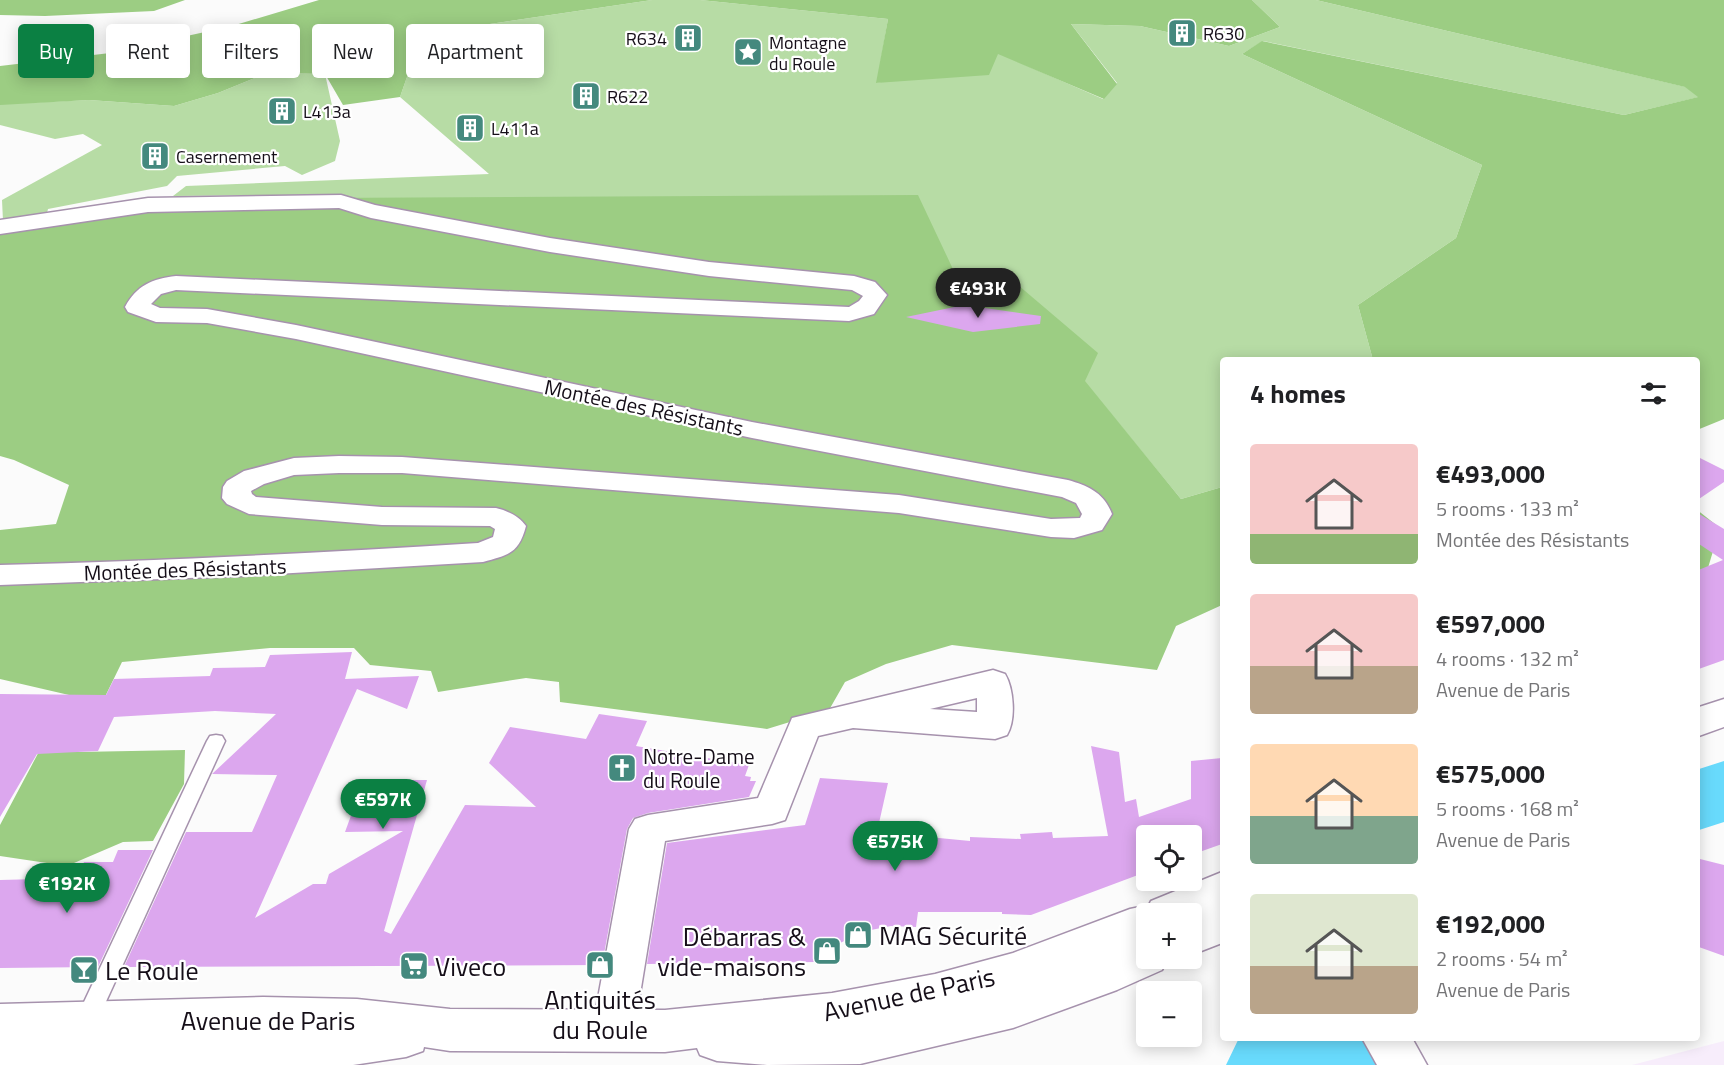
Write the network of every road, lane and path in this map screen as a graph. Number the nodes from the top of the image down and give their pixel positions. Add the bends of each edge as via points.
1 (0, 227) edge
2 (0, 575) edge
3 (1724, 712) edge
4 (856, 716) dead end
5 (1700, 721) edge
6 (216, 741) dead end
7 (1220, 890) edge
8 (1191, 903) edge
9 (1220, 925) edge
10 (1136, 926) edge
11 (1202, 933) edge
12 (1136, 961) edge
13 (86, 1022) junction
14 (0, 1024) edge
15 (450, 1030) junction
16 (613, 1031) junction
17 (664, 1032) junction
18 (1388, 1041) edge
19 (0, 1061) edge
20 (1403, 1065) edge

1 - 2 street, Montée des Résistants via 158,204 341,201 370,211 550,245 709,268 854,283 875,295 865,310 849,314 176,284 149,290 137,307 156,315 207,316 296,332 752,430 1068,489 1087,495 1097,514 1091,524 1074,529 1051,528 887,503 402,465 325,465 251,477 237,487 237,498 249,505 381,516 496,517 512,526 507,542 483,552 289,566
3 - 5 main road
4 - 16 street via 804,727 772,810 648,829
6 - 13 lane
7 - 8 main road
9 - 11 main road
10 - 17 main road, Avenue de Paris via 1017,971 935,994 832,1013
12 - 17 main road, Avenue de Paris via 1013,1008 860,1043 802,1047
13 - 14 main road, Avenue de Paris
13 - 15 main road, Avenue de Paris via 263,1017 357,1019
15 - 16 main road, Avenue de Paris
15 - 19 main road, Avenue de Paris via 295,1053 222,1058
16 - 17 main road, Avenue de Paris
18 - 20 main road

